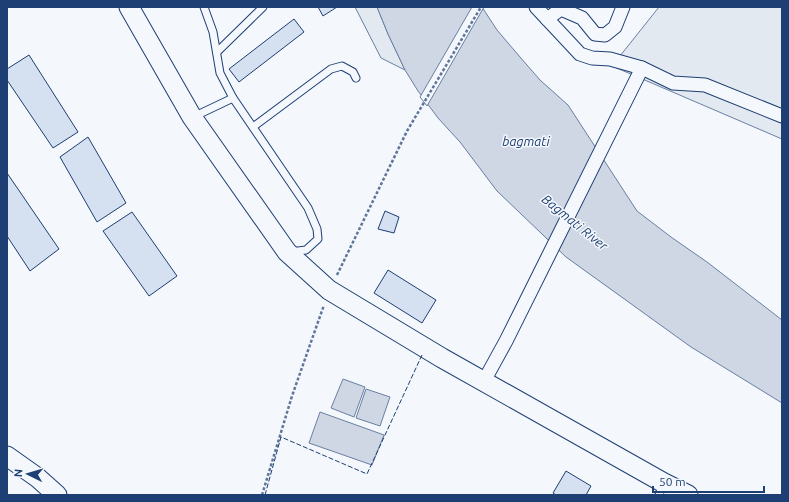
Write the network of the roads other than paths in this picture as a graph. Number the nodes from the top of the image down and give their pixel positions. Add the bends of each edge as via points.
1 (129, 7) edge
2 (204, 7) edge
3 (263, 7) edge
4 (536, 7) edge
5 (623, 7) edge
6 (547, 19) junction
7 (217, 52) junction
8 (642, 68) junction
9 (356, 78) dead end
10 (233, 98) junction
11 (782, 116) edge
12 (192, 117) junction
13 (253, 127) junction
14 (287, 252) junction
15 (484, 381) junction
16 (7, 456) edge
17 (661, 489) edge
18 (57, 495) edge
19 (688, 495) edge

1 - 12 main road
2 - 7 lane
3 - 7 lane
4 - 6 street
5 - 6 street via 615,27 605,35 595,34 582,18 561,9
6 - 8 street via 580,54
7 - 10 lane via 220,73
8 - 11 street via 673,83 704,85
8 - 15 street
9 - 13 lane via 353,72 342,66 331,69
10 - 12 lane
10 - 13 lane
12 - 14 main road
13 - 14 lane via 308,208 317,229 318,239 306,250
14 - 15 main road via 329,290
15 - 17 main road
16 - 18 main road
17 - 19 main road

